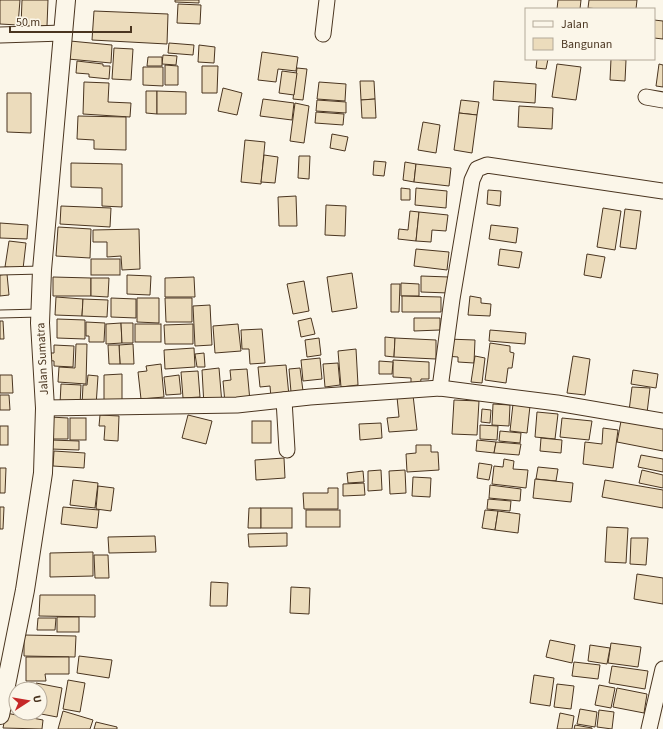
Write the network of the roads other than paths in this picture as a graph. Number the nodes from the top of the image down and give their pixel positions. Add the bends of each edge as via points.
1 (66, 0) edge
2 (327, 0) edge
3 (62, 33) junction
4 (323, 34) dead end
5 (0, 35) edge
6 (646, 97) dead end
7 (663, 100) edge
8 (663, 191) edge
9 (42, 270) junction
10 (0, 271) edge
11 (41, 313) junction
12 (0, 314) edge
13 (440, 388) junction
14 (284, 400) junction
15 (45, 408) junction
16 (663, 421) edge
17 (287, 450) dead end
18 (663, 669) edge
19 (0, 715) edge
20 (649, 729) edge

1 - 3 street, Jalan Sumatra
2 - 4 street
3 - 5 street
3 - 9 street, Jalan Sumatra
6 - 7 street
8 - 13 street via 487,165 478,169 472,180
9 - 10 lane
9 - 11 street, Jalan Sumatra
11 - 12 lane
11 - 15 street, Jalan Sumatra
13 - 14 street
13 - 16 street via 557,403
14 - 15 street via 237,405
14 - 17 street
15 - 19 street, Jalan Sumatra via 42,481 25,590
18 - 20 street

